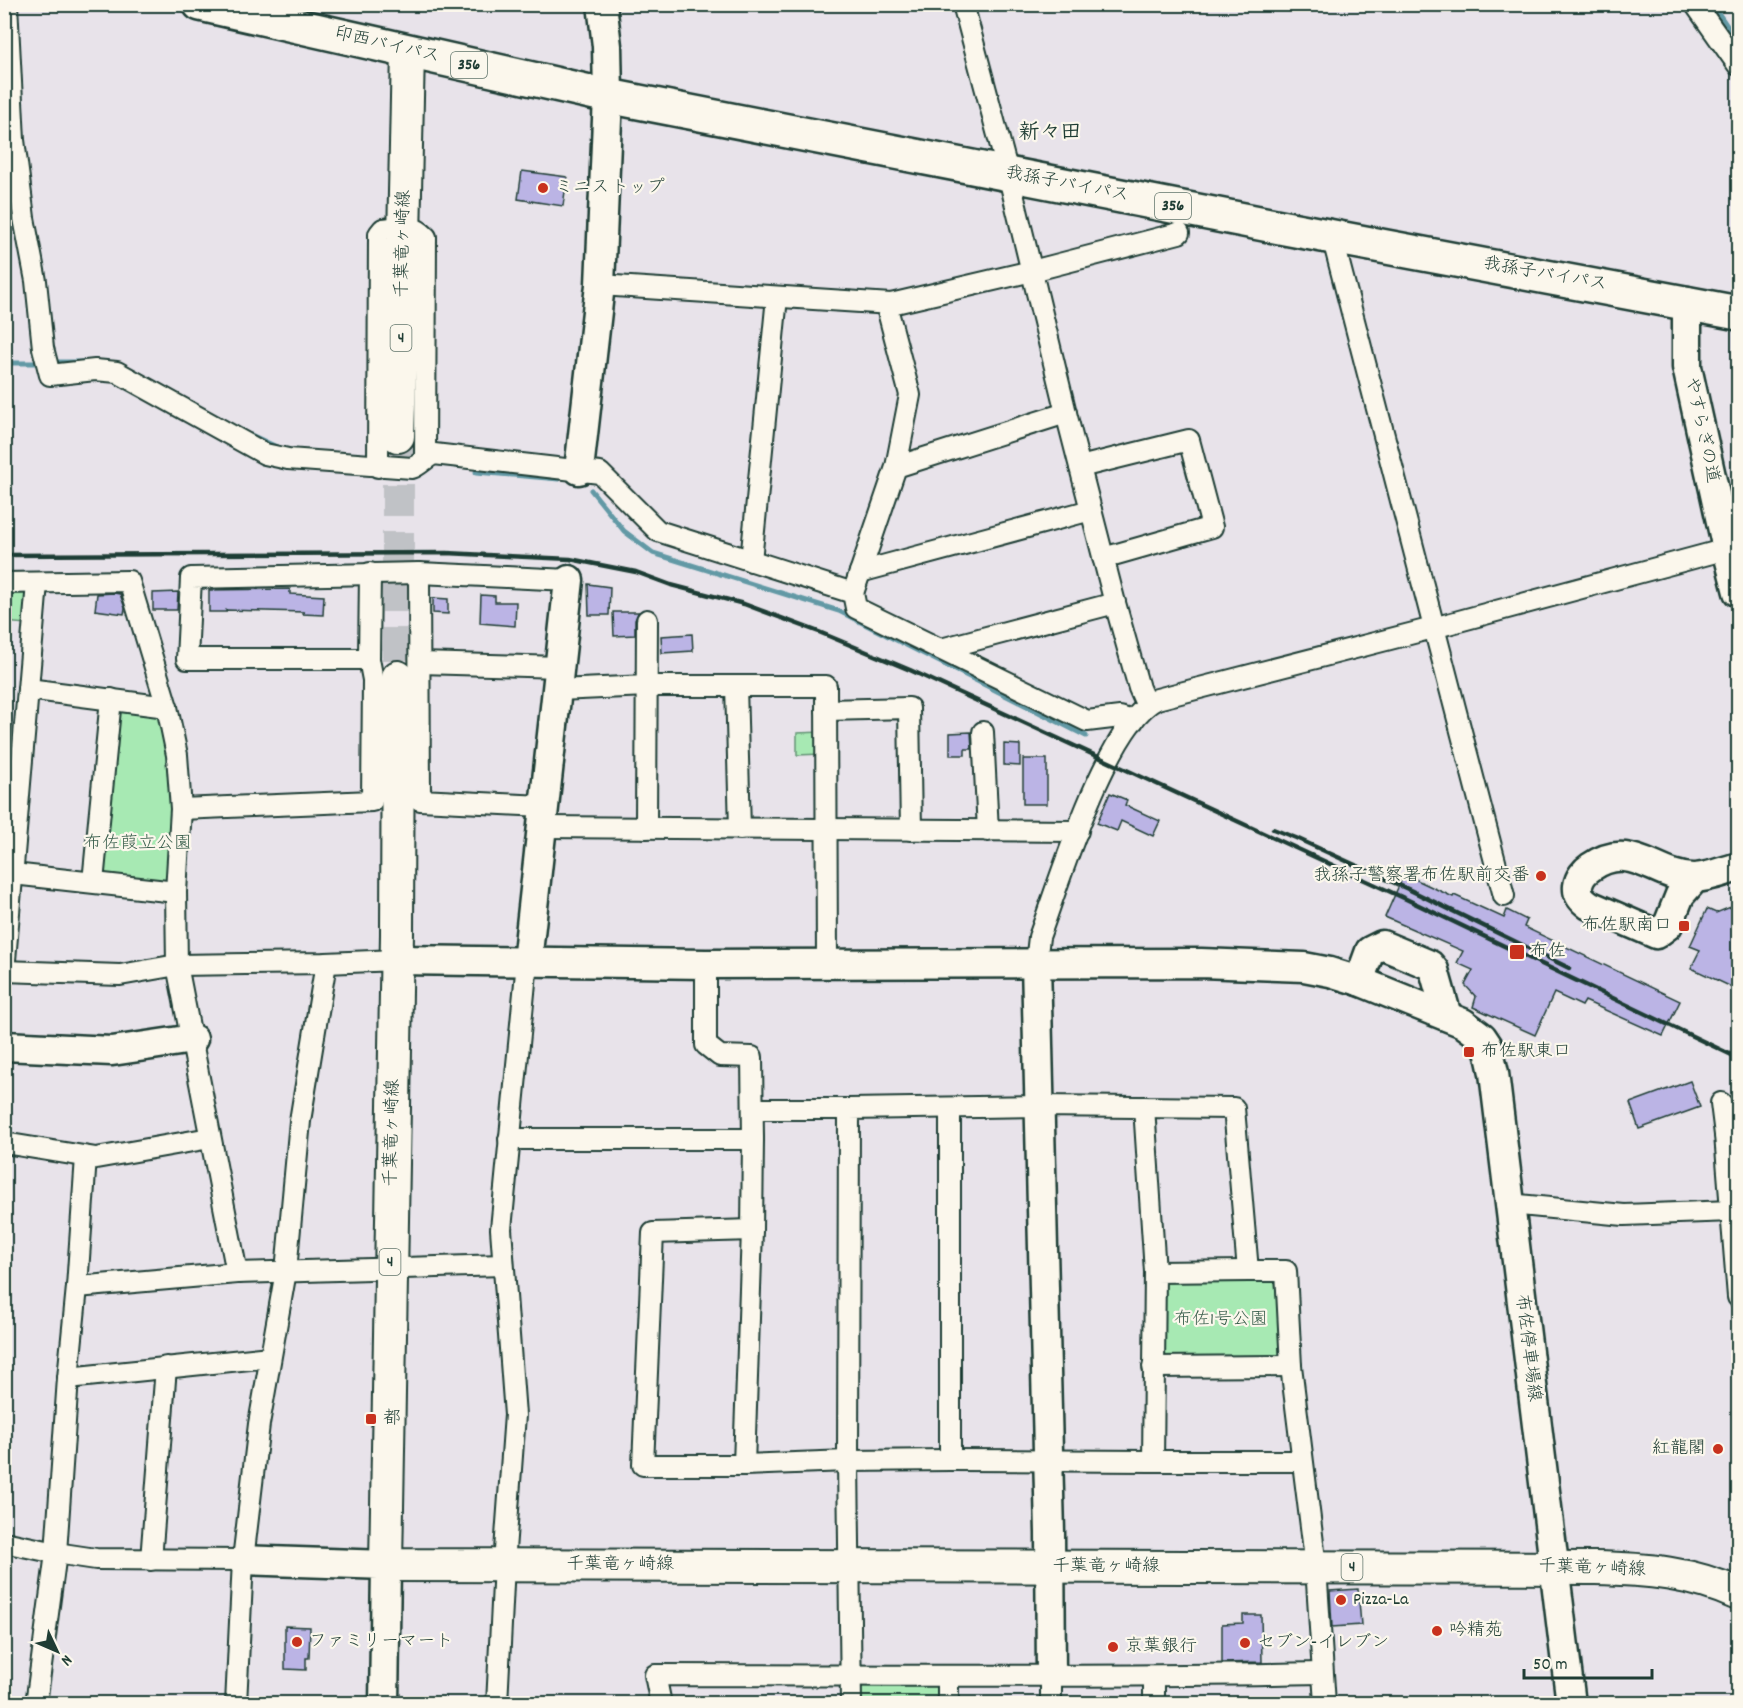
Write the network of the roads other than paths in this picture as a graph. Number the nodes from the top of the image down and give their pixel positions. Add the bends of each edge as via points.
1 (7, 4) edge
2 (200, 4) edge
3 (602, 4) edge
4 (963, 4) edge
5 (1695, 4) edge
6 (408, 51) junction
7 (1738, 65) edge
8 (608, 96) junction
9 (1008, 173) junction
10 (405, 227) junction
11 (1179, 233) dead end
12 (1332, 236) junction
13 (1032, 271) junction
14 (600, 285) junction
15 (777, 297) junction
16 (1687, 302) junction
17 (886, 304) junction
18 (1738, 313) edge
19 (1066, 413) junction
20 (398, 436) tunnel mouth
21 (425, 458) junction
22 (378, 467) junction
23 (896, 467) junction
24 (1080, 467) junction
25 (579, 470) junction
26 (1091, 510) junction
27 (1733, 548) edge
28 (1103, 558) junction
29 (752, 561) junction
30 (860, 572) junction
31 (370, 573) junction
32 (419, 573) junction
33 (569, 580) joint
34 (4, 583) edge
35 (37, 583) junction
36 (1738, 592) edge
37 (853, 593) junction
38 (1115, 603) junction
39 (647, 620) dead end
40 (1433, 628) junction
41 (941, 649) junction
42 (369, 659) junction
43 (409, 670) junction
44 (559, 679) junction
45 (647, 686) junction
46 (736, 686) junction
47 (28, 689) junction
48 (111, 699) junction
49 (1146, 704) junction
50 (166, 706) junction
51 (826, 710) junction
52 (1133, 721) junction
53 (983, 732) dead end
54 (12, 778) edge
55 (181, 809) junction
56 (544, 816) junction
57 (646, 828) junction
58 (740, 829) junction
59 (826, 829) junction
60 (911, 830) junction
61 (988, 831) junction
62 (1078, 831) junction
63 (1738, 867) edge
64 (9, 872) edge
65 (1695, 878) dead end
66 (93, 882) junction
67 (176, 892) junction
68 (1503, 896) dead end
69 (396, 960) junction
70 (527, 962) junction
71 (326, 963) junction
72 (1036, 963) junction
73 (706, 964) junction
74 (827, 964) junction
75 (177, 965) junction
76 (4, 971) edge
77 (1359, 981) junction
78 (1447, 1016) junction
79 (193, 1040) junction
80 (4, 1046) edge
81 (1721, 1104) dead end
82 (1040, 1106) junction
83 (1144, 1107) junction
84 (950, 1108) junction
85 (754, 1109) junction
86 (849, 1109) junction
87 (1732, 1136) edge
88 (210, 1138) junction
89 (509, 1139) junction
90 (753, 1139) junction
91 (4, 1143) edge
92 (86, 1157) junction
93 (1509, 1204) junction
94 (1732, 1211) junction
95 (752, 1230) junction
96 (503, 1265) junction
97 (390, 1269) junction
98 (286, 1271) junction
99 (1248, 1271) junction
100 (1155, 1272) junction
101 (237, 1273) junction
102 (77, 1287) junction
103 (1738, 1297) edge
104 (270, 1358) junction
105 (1292, 1366) junction
106 (166, 1367) junction
107 (1153, 1367) junction
108 (68, 1377) junction
109 (950, 1460) junction
110 (848, 1461) junction
111 (1048, 1461) junction
112 (1154, 1461) junction
113 (1302, 1461) junction
114 (744, 1465) junction
115 (4, 1542) edge
116 (56, 1553) junction
117 (151, 1560) junction
118 (243, 1560) junction
119 (386, 1564) junction
120 (504, 1564) junction
121 (849, 1566) junction
122 (1051, 1567) junction
123 (1316, 1567) junction
124 (1554, 1567) junction
125 (1738, 1594) edge
126 (1322, 1673) junction
127 (852, 1675) junction
128 (1051, 1675) junction
129 (948, 1676) junction
130 (1154, 1677) junction
131 (36, 1704) edge
132 (236, 1704) edge
133 (384, 1704) edge
134 (497, 1704) edge
135 (661, 1704) edge
136 (851, 1704) edge
137 (948, 1704) edge
138 (1051, 1704) edge
139 (1154, 1704) edge
140 (1325, 1704) edge
141 (1571, 1704) edge

1 - 22 street via 14,140 50,375 117,372 265,454
2 - 6 highway, 印西バイパス / 356
3 - 8 street
4 - 9 street
5 - 7 street
6 - 8 highway, 印西バイパス / 356
6 - 10 main road, 千葉竜ヶ崎線 / 4
8 - 9 highway, 我孫子バイパス / 356
8 - 14 street
9 - 12 highway, 我孫子バイパス / 356
9 - 13 street
10 - 20 main road, 千葉竜ヶ崎線 / 4
10 - 21 street via 419,229 426,237
10 - 22 street via 383,229 379,234
11 - 13 street
12 - 16 highway, 我孫子バイパス / 356
12 - 40 street
13 - 17 street
13 - 19 street
14 - 15 street
14 - 25 street
15 - 17 street
15 - 29 street
16 - 18 highway, 我孫子バイパス / 356
16 - 27 street, やすらぎの道 via 1687,367
17 - 23 street via 910,395
19 - 23 street
19 - 24 street
21 - 22 street via 412,468
21 - 25 street via 434,454
23 - 30 street
24 - 26 street
24 - 28 street via 1189,440 1212,527
25 - 29 street via 600,473 658,531
26 - 28 street
26 - 30 street
27 - 36 street, やすらぎの道
27 - 40 street
28 - 38 street
29 - 37 street
30 - 37 street
31 - 32 street
31 - 42 street
31 - 42 street via 191,578 188,659
32 - 33 street
32 - 43 street
33 - 44 street
34 - 35 street
35 - 47 street
35 - 50 street via 129,581
37 - 41 street via 856,608
38 - 41 street
38 - 49 street
39 - 45 street
40 - 49 street
40 - 68 street
41 - 52 street via 1087,721 1120,717
42 - 55 street via 373,680 372,801
43 - 44 street
43 - 56 street via 420,800
43 - 69 main road, 千葉竜ヶ崎線 / 4
44 - 45 street
44 - 56 street
45 - 46 street
45 - 57 street
46 - 51 street via 826,686
46 - 58 street
47 - 48 street
47 - 54 street
48 - 50 street
48 - 66 street
49 - 52 street
50 - 55 street via 177,755
51 - 59 street
51 - 60 street via 909,708
52 - 62 street via 1107,760
53 - 61 street
54 - 64 street
55 - 67 street
56 - 57 street
56 - 70 street
57 - 58 street
58 - 59 street
59 - 60 street
59 - 74 street
60 - 61 street
61 - 62 street
62 - 72 street via 1039,937
63 - 65 street
64 - 66 street
64 - 76 street
66 - 67 street
67 - 75 street
69 - 70 street, 布佐停車場線
69 - 71 street
69 - 97 main road, 千葉竜ヶ崎線 / 4
70 - 73 street, 布佐停車場線
70 - 89 street
71 - 75 street
71 - 98 street via 300,1121
72 - 74 street, 布佐停車場線
72 - 77 street, 布佐停車場線 via 1253,964 1304,967
72 - 82 street
73 - 74 street, 布佐停車場線
73 - 85 street via 706,1044 720,1056 752,1057
75 - 76 street via 120,975
75 - 79 street
77 - 78 street, 布佐停車場線
77 - 78 street via 1370,951 1382,945 1430,965
78 - 93 street, 布佐停車場線 via 1474,1030 1488,1046
79 - 80 street via 112,1050
79 - 88 street
81 - 87 street
82 - 83 street
82 - 84 street
82 - 111 street
83 - 99 street via 1234,1108
83 - 100 street
84 - 86 street
84 - 109 street
85 - 86 street
85 - 90 street
86 - 110 street
87 - 94 street
88 - 92 street
88 - 101 street
89 - 90 street
89 - 96 street via 501,1228
90 - 95 street
91 - 92 street
92 - 102 street
93 - 94 street via 1624,1215
93 - 124 street, 布佐停車場線
94 - 103 street
95 - 114 street
95 - 114 street via 653,1233 644,1465
96 - 97 street
96 - 120 street via 515,1415
97 - 98 street
97 - 119 main road, 千葉竜ヶ崎線 / 4
98 - 101 street
98 - 104 street
99 - 100 street
99 - 105 street via 1286,1270
100 - 107 street
101 - 102 street
102 - 108 street
104 - 106 street
104 - 118 street
105 - 107 street
105 - 113 street
106 - 108 street
106 - 117 street
107 - 112 street
108 - 116 street
109 - 110 street
109 - 111 street
110 - 114 street
110 - 121 street
111 - 112 street
111 - 122 street
112 - 113 street
113 - 123 street
115 - 116 street
116 - 117 street via 96,1559
116 - 131 street
117 - 118 street
118 - 119 street
118 - 132 street
119 - 120 main road, 千葉竜ヶ崎線 / 4
119 - 133 street
120 - 121 main road, 千葉竜ヶ崎線 / 4
120 - 134 street
121 - 122 main road, 千葉竜ヶ崎線 / 4
121 - 127 street
122 - 123 main road, 千葉竜ヶ崎線 / 4
122 - 128 street
123 - 124 main road, 千葉竜ヶ崎線 / 4
123 - 126 street
124 - 125 main road, 千葉竜ヶ崎線 / 4 via 1665,1572 1702,1580
124 - 141 street, 布佐停車場線
126 - 130 street
126 - 140 street
127 - 129 street
127 - 135 street via 654,1675
127 - 136 street
128 - 129 street
128 - 130 street
128 - 138 street
129 - 137 street
130 - 139 street

